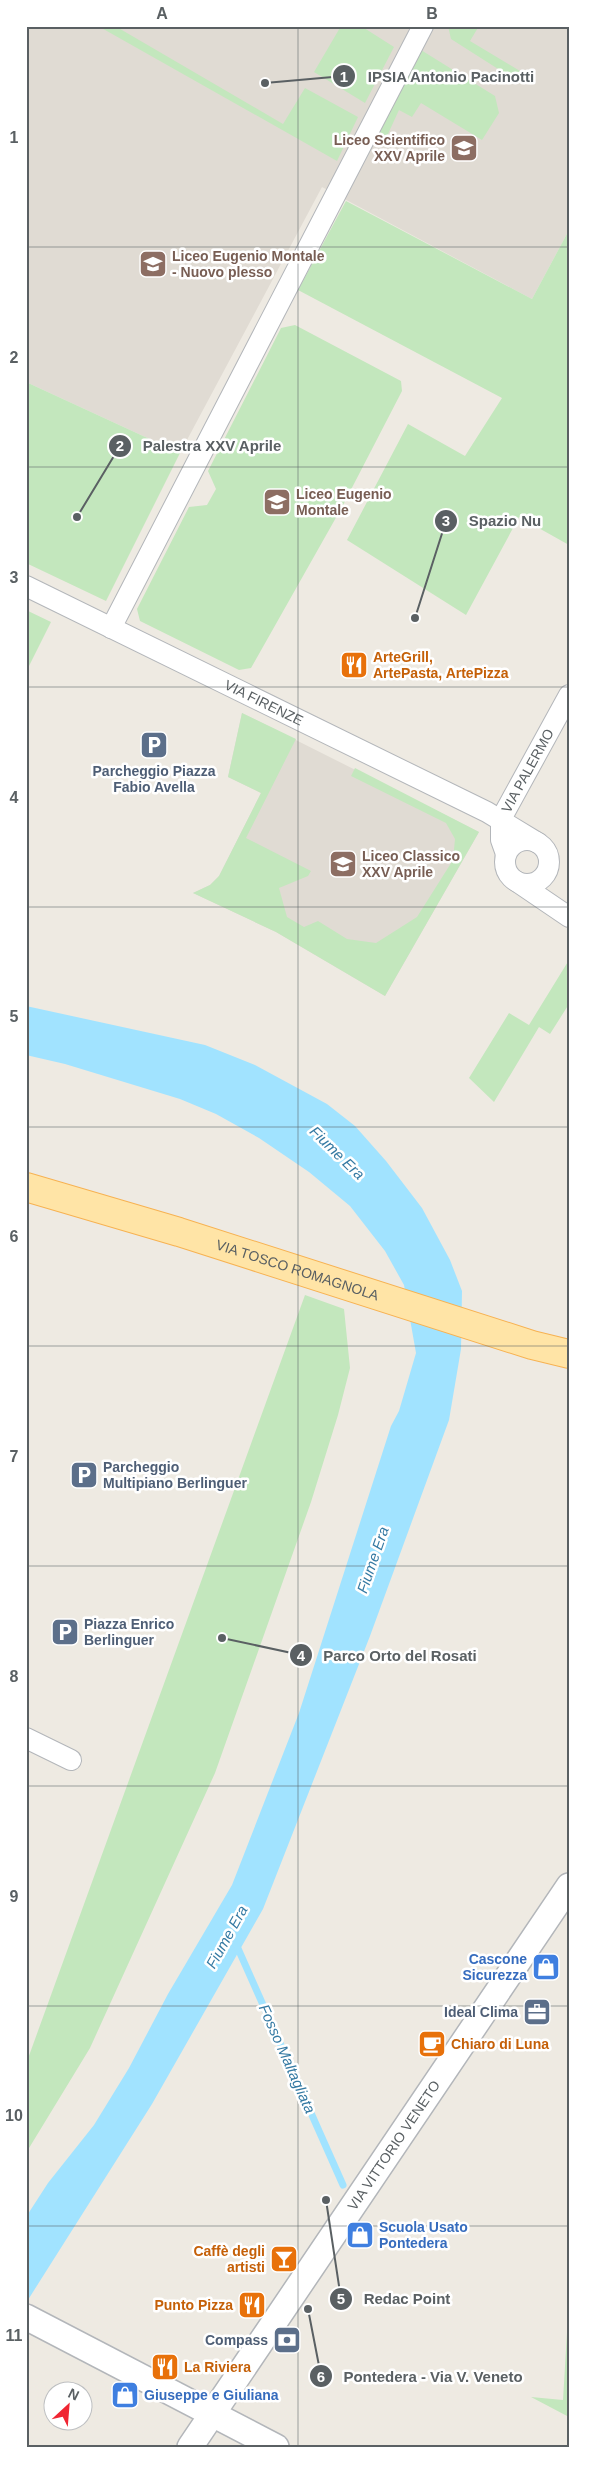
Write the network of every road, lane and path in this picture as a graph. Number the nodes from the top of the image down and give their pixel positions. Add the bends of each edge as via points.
1 (422, 26) edge
2 (26, 586) edge
3 (111, 628) junction
4 (569, 695) edge
5 (501, 819) junction
6 (538, 842) junction
7 (506, 854) junction
8 (516, 881) junction
9 (569, 917) edge
10 (26, 1187) edge
11 (532, 1345) junction
12 (569, 1354) edge
13 (569, 1364) edge
14 (26, 1738) edge
15 (71, 1760) dead end
16 (569, 1886) edge
17 (26, 2317) edge
18 (214, 2414) junction
19 (190, 2447) edge
20 (276, 2447) edge

1 - 3 street
2 - 3 street, VIA FIRENZE
3 - 5 street, VIA FIRENZE
4 - 5 street, VIA PALERMO
5 - 6 street, VIA FIRENZE
5 - 7 street via 501,840
6 - 7 street via 516,842
6 - 8 street via 549,859 546,873 529,884
7 - 8 street via 507,872
8 - 9 street
10 - 11 main road, VIA TOSCO ROMAGNOLA
11 - 12 main road, VIA TOSCO ROMAGNOLA
11 - 13 main road
14 - 15 street
16 - 18 street, VIA VITTORIO VENETO
17 - 18 street
18 - 19 street, VIA VITTORIO VENETO
18 - 20 street

